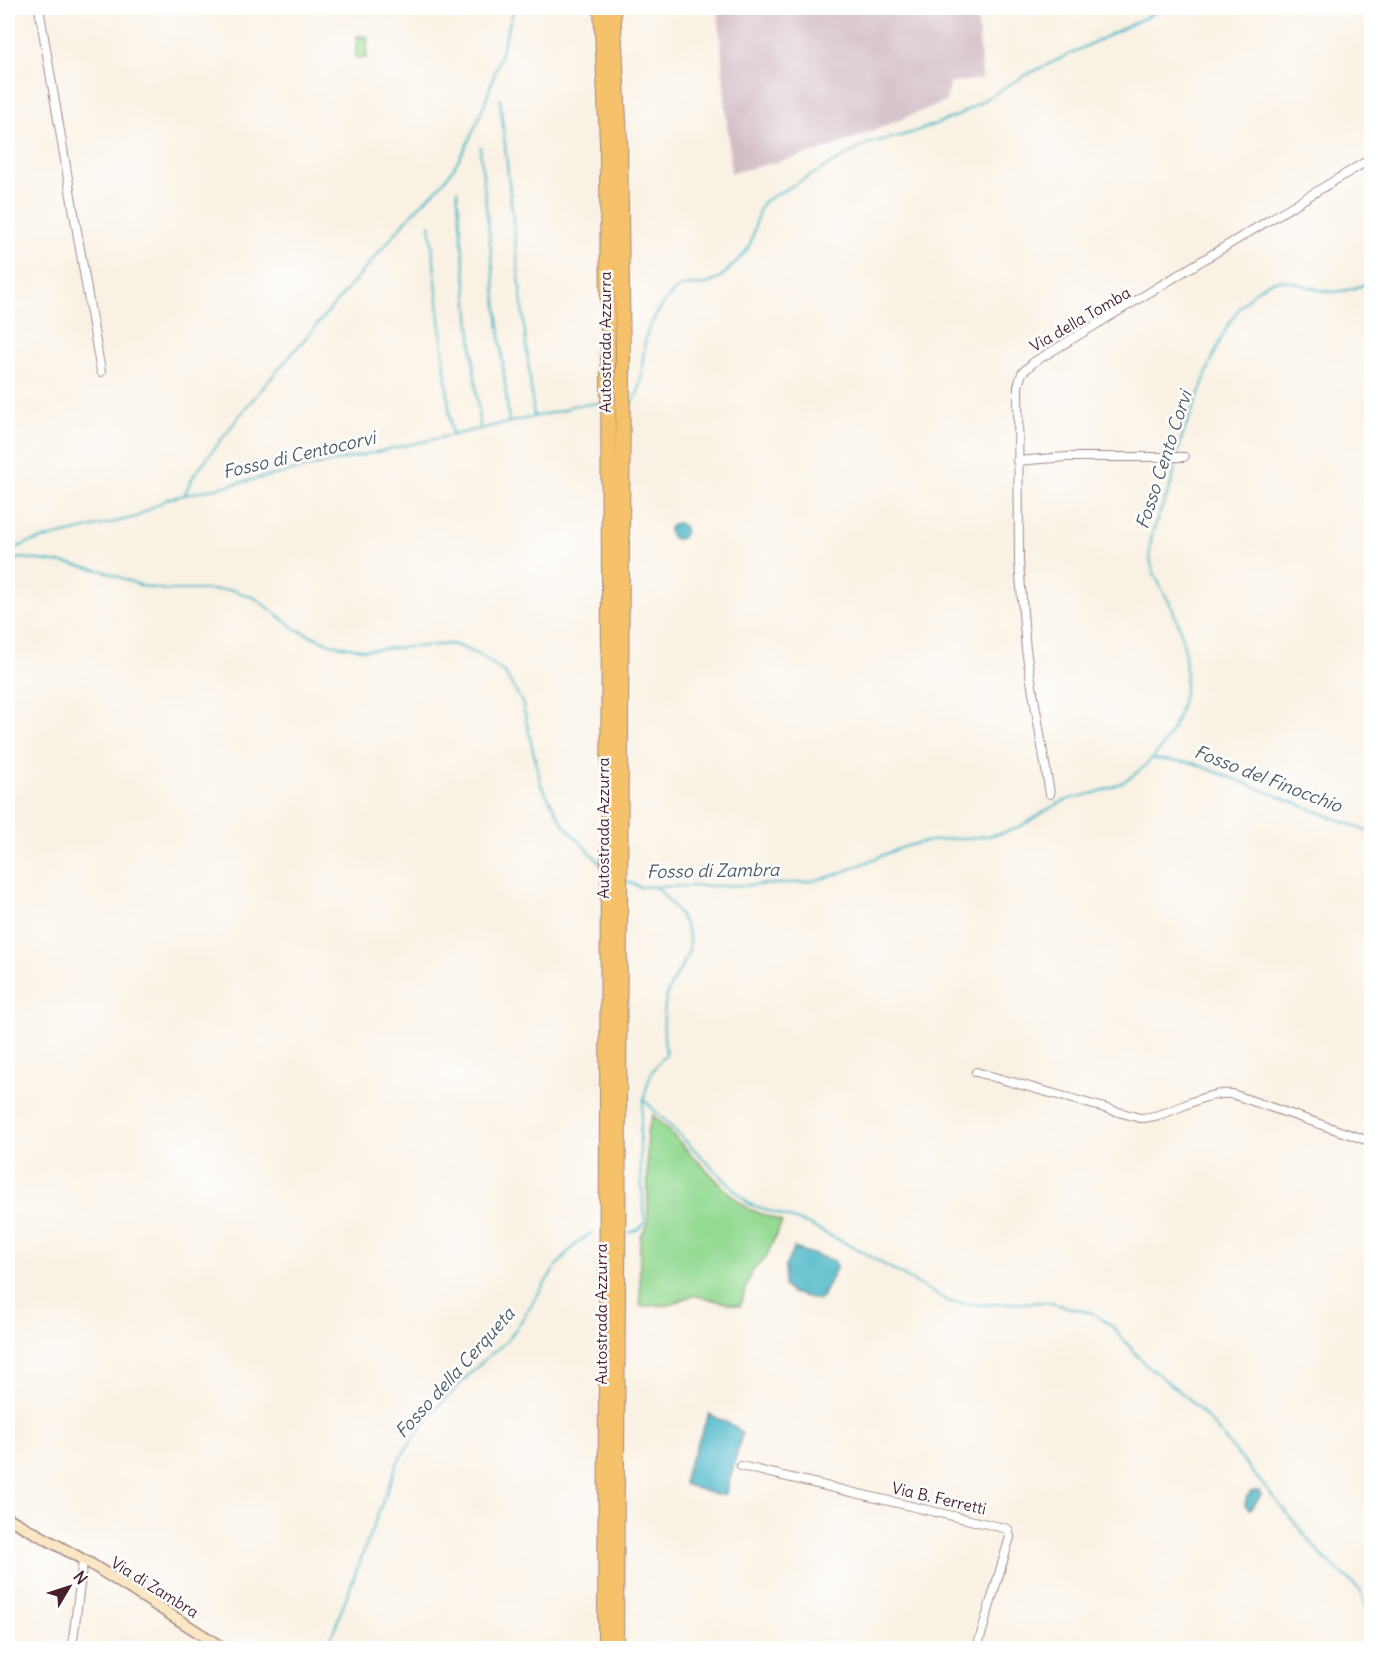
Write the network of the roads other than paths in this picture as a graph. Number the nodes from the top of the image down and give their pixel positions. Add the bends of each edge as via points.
1 (39, 8) edge
2 (601, 8) edge
3 (614, 8) edge
4 (1371, 159) edge
5 (100, 372) dead end
6 (1184, 458) dead end
7 (1017, 461) junction
8 (1050, 794) dead end
9 (613, 889) junction
10 (976, 1072) dead end
11 (1371, 1142) edge
12 (741, 1466) dead end
13 (8, 1518) edge
14 (83, 1560) junction
15 (72, 1648) edge
16 (223, 1648) edge
17 (605, 1648) edge
18 (616, 1648) edge
19 (977, 1648) edge

1 - 5 street
2 - 9 highway, Autostrada Azzurra via 607,142 607,857
3 - 9 highway, Autostrada Azzurra via 623,364 619,868
4 - 7 street, Via della Tomba via 1028,366 1018,386
6 - 7 street
7 - 8 street, Via della Tomba via 1023,624
9 - 17 highway, Autostrada Azzurra
9 - 18 highway, Autostrada Azzurra
10 - 11 street via 1140,1119 1210,1096 1235,1094
12 - 19 street, Via B. Ferretti via 1008,1528 1010,1537
13 - 14 street, Via di Zambra
14 - 15 street
14 - 16 street, Via di Zambra

